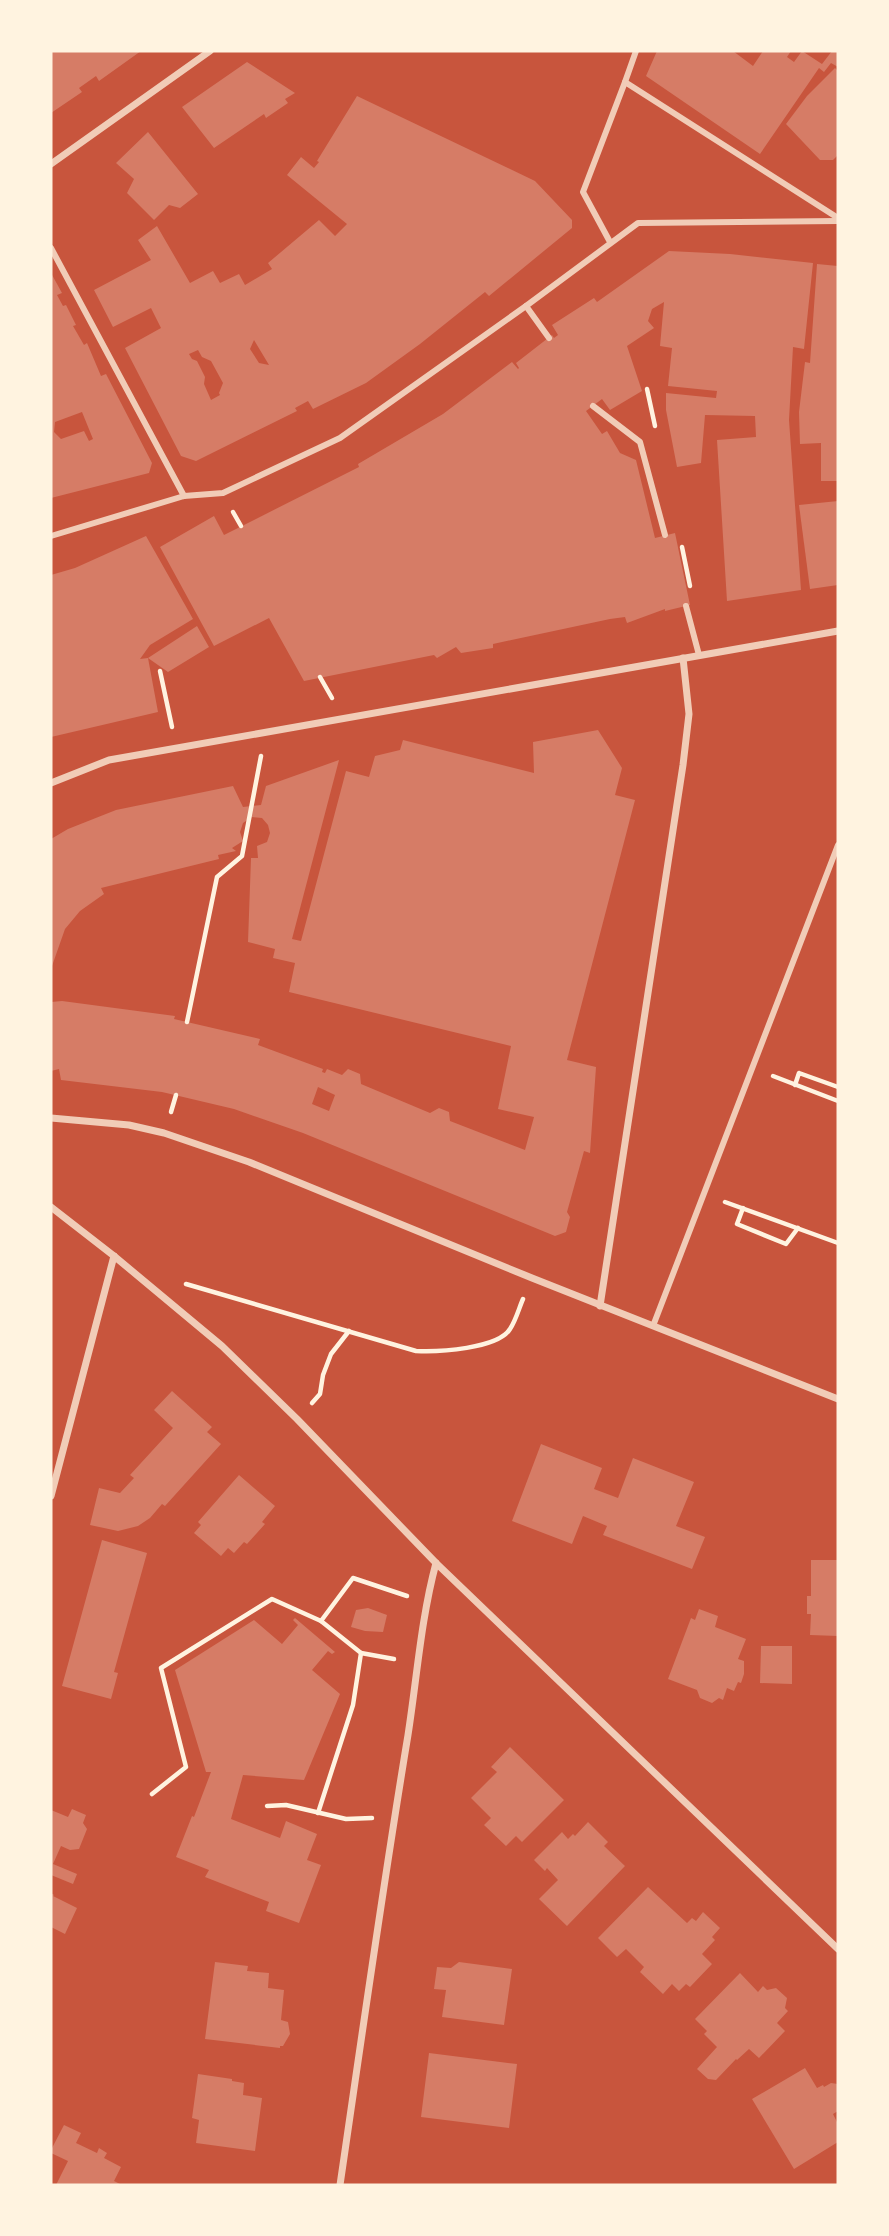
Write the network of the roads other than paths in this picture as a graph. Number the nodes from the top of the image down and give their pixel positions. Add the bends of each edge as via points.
1 (210, 51) edge
2 (636, 51) edge
3 (625, 82) junction
4 (51, 164) edge
5 (838, 219) edge
6 (610, 242) junction
7 (51, 248) edge
8 (526, 306) junction
9 (549, 338) dead end
10 (593, 406) dead end
11 (184, 496) junction
12 (665, 535) dead end
13 (51, 536) edge
14 (686, 606) dead end
15 (838, 631) edge
16 (699, 655) junction
17 (684, 658) junction
18 (51, 783) edge
19 (838, 845) edge
20 (51, 1118) edge
21 (51, 1207) edge
22 (114, 1256) junction
23 (600, 1306) junction
24 (653, 1326) junction
25 (838, 1399) edge
26 (51, 1496) edge
27 (436, 1563) junction
28 (838, 1949) edge
29 (340, 2185) edge

1 - 4 street
2 - 3 street
3 - 5 street
3 - 6 street via 583,192
5 - 6 street via 638,223
6 - 8 street
7 - 11 street
8 - 9 street
8 - 11 street via 340,438 223,493
10 - 12 street via 640,442
11 - 13 street
14 - 16 street
15 - 16 street
16 - 17 street
17 - 18 street via 109,760
17 - 23 street via 689,714 683,765
19 - 24 street
20 - 23 street via 129,1125 249,1162
21 - 22 street
22 - 26 street
22 - 27 street via 222,1346
23 - 24 street
24 - 25 street
27 - 28 street
27 - 29 street via 426,1602

